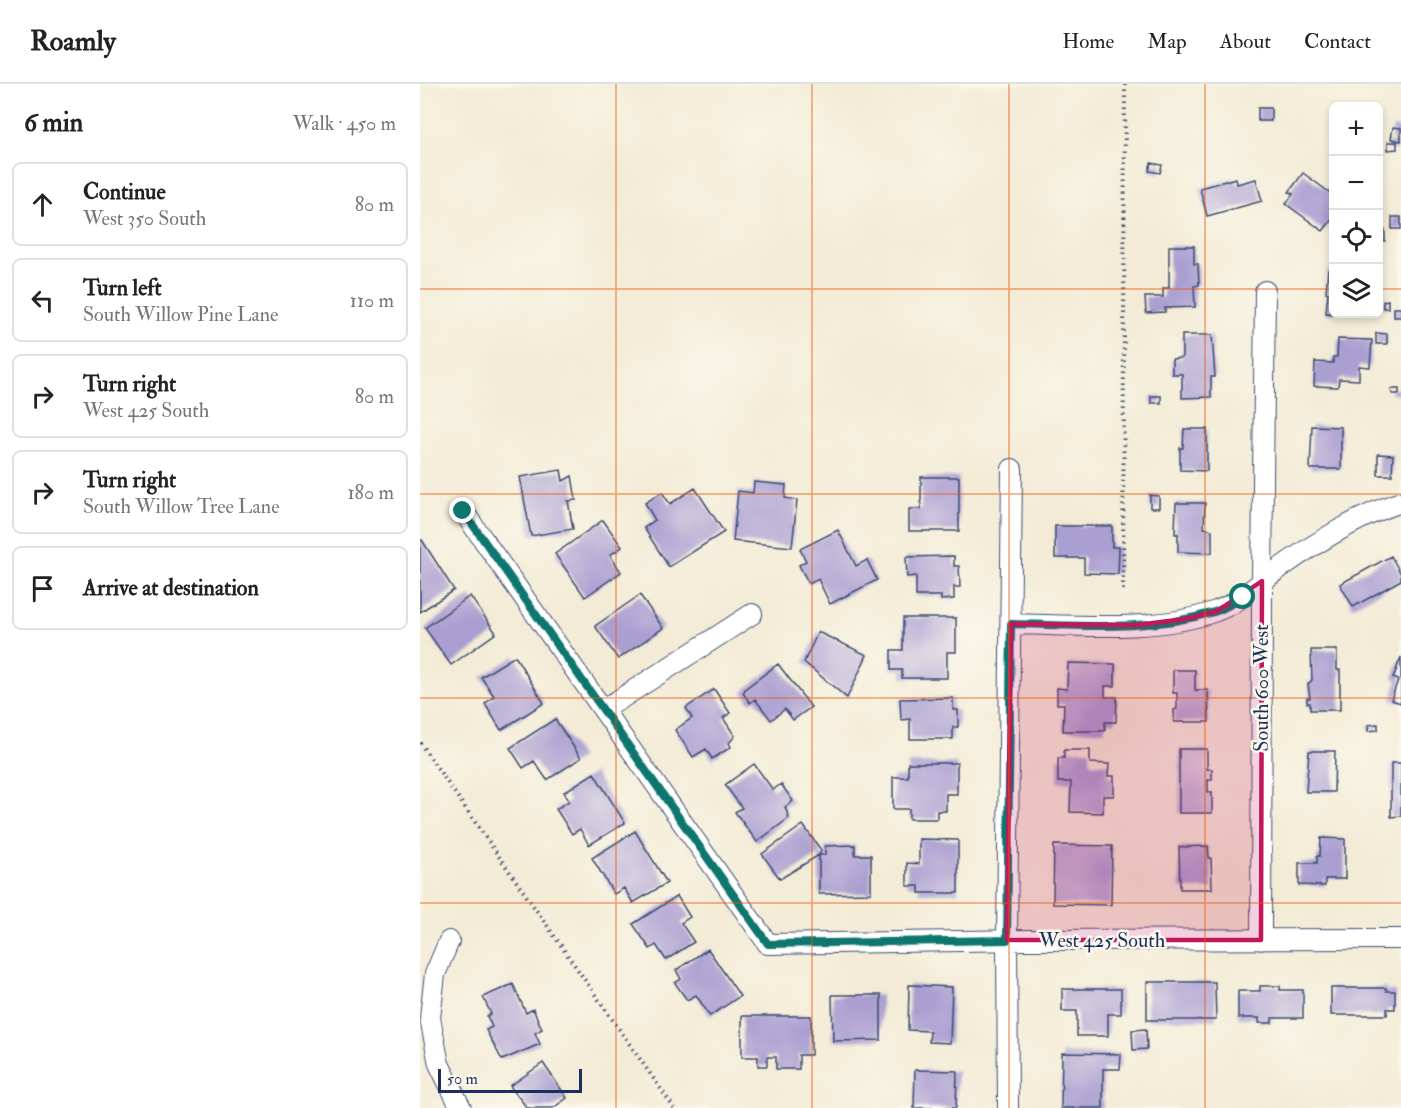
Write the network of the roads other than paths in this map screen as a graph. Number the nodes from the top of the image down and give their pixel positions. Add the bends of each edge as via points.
1 (1265, 291) dead end
2 (1012, 469) dead end
3 (1401, 502) edge
4 (463, 511) dead end
5 (1262, 581) junction
6 (752, 614) dead end
7 (1011, 624) junction
8 (603, 710) junction
9 (1401, 939) edge
10 (1007, 940) junction
11 (1261, 940) junction
12 (449, 941) dead end
13 (461, 1108) edge
14 (1008, 1108) edge

1 - 5 street, South 600 West
2 - 7 street
3 - 5 street via 1340,529
4 - 8 street
5 - 7 street via 1243,597 1216,611 1185,619 1137,625
5 - 11 street, South 600 West
6 - 8 street
7 - 10 street
8 - 10 street, West 425 South via 768,944
9 - 11 street, West 425 South
10 - 11 street, West 425 South
10 - 14 street
12 - 13 street via 435,974 430,1018 439,1064

